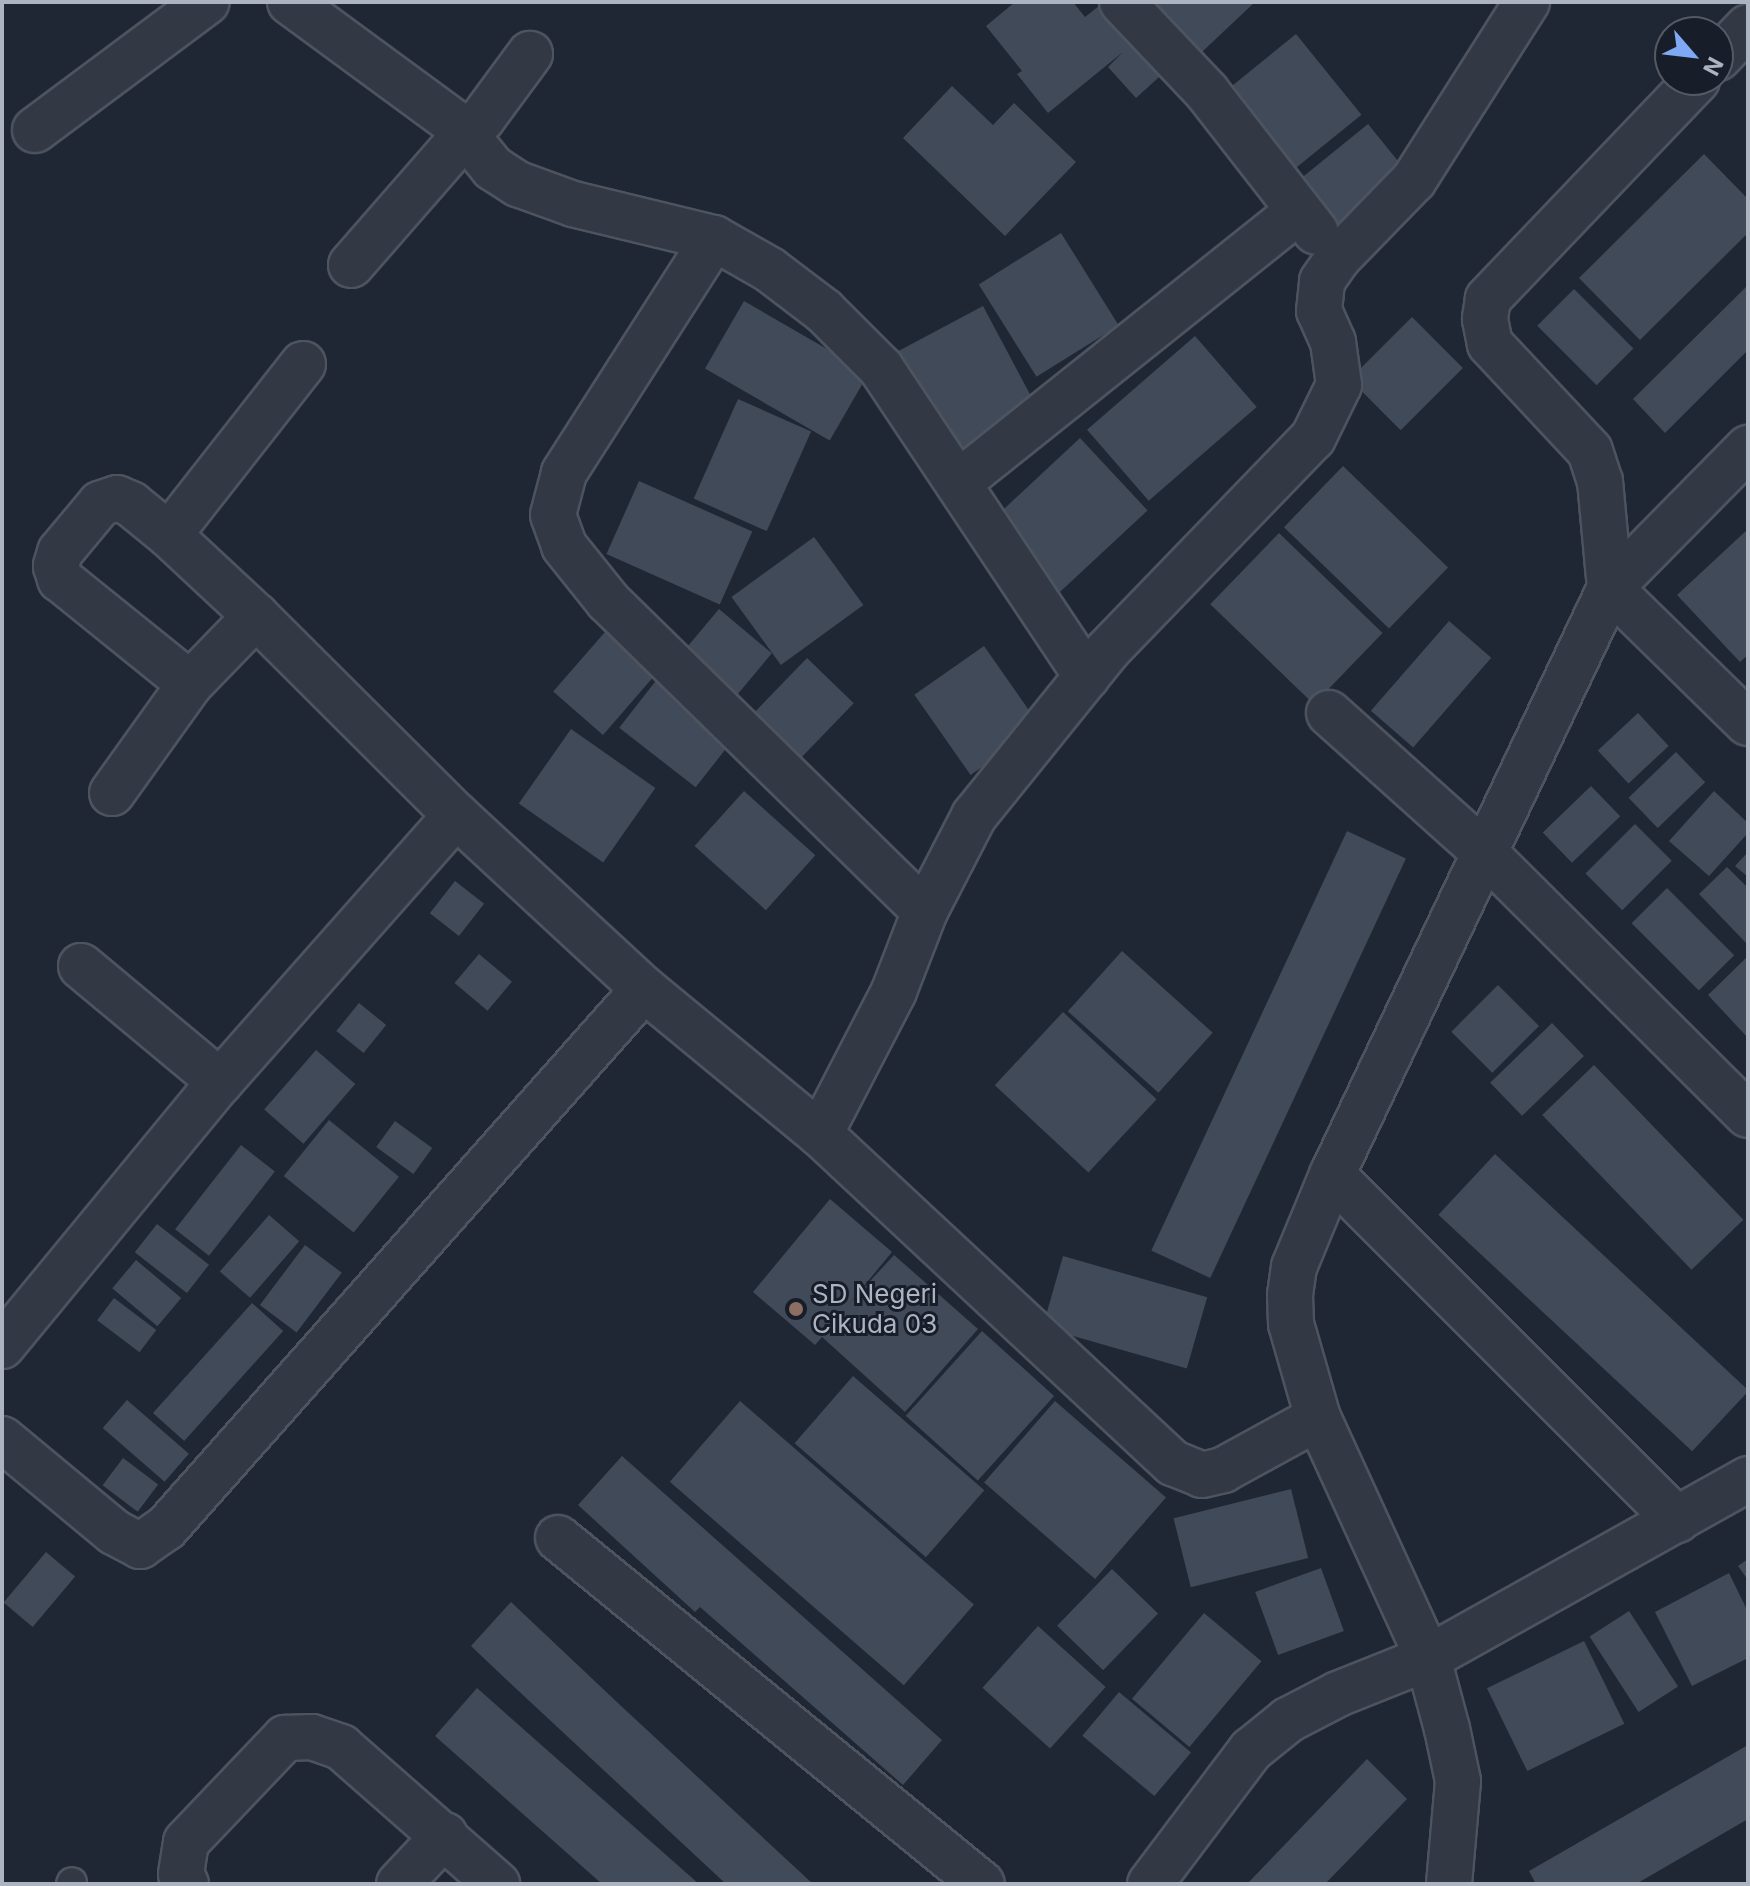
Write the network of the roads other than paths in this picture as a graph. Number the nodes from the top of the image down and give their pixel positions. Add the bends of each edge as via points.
1 (207, 2) edge
2 (290, 2) edge
3 (1122, 2) edge
4 (1527, 2) edge
5 (1748, 27) edge
6 (1734, 41) edge
7 (530, 54) dead end
8 (1682, 96) edge
9 (35, 130) dead end
10 (472, 134) junction
11 (1298, 212) junction
12 (714, 238) junction
13 (1339, 257) junction
14 (351, 265) dead end
15 (303, 364) dead end
16 (1748, 448) edge
17 (958, 483) junction
18 (169, 535) junction
19 (1610, 588) junction
20 (256, 616) junction
21 (1087, 677) junction
22 (190, 684) junction
23 (1329, 713) dead end
24 (1748, 723) edge
25 (112, 793) dead end
26 (456, 815) junction
27 (1485, 853) junction
28 (925, 911) junction
29 (81, 966) dead end
30 (644, 989) junction
31 (220, 1082) junction
32 (1748, 1115) edge
33 (820, 1134) junction
34 (1332, 1175) junction
35 (2, 1346) edge
36 (1318, 1418) junction
37 (2, 1439) edge
38 (1748, 1479) edge
39 (1677, 1520) junction
40 (558, 1538) dead end
41 (1428, 1658) junction
42 (445, 1835) junction
43 (186, 1884) edge
44 (399, 1884) edge
45 (497, 1884) edge
46 (982, 1884) edge
47 (1150, 1884) edge
48 (1449, 1884) edge

1 - 9 street
2 - 10 street
3 - 11 street via 1207,92 1270,168
4 - 13 street via 1414,180
5 - 6 street
7 - 10 street
8 - 19 street via 1488,299 1485,319 1490,344 1590,451 1600,481
10 - 12 street via 493,168 518,184 573,204
10 - 14 street via 453,148
11 - 13 street
11 - 17 street
12 - 17 street via 770,270 824,311 881,368
12 - 28 street via 564,473 553,515 564,546 608,601
13 - 21 street via 1322,281 1319,311 1333,342 1339,385 1313,438
15 - 18 street
16 - 19 street
17 - 21 street
18 - 20 street
18 - 22 street via 117,498 100,504 60,552 56,566 60,579
19 - 24 street
19 - 27 street
20 - 22 street
20 - 26 street
21 - 28 street via 974,816
22 - 25 street
23 - 27 street
26 - 30 street
26 - 31 street
27 - 32 street
27 - 34 street
28 - 33 street via 894,991
29 - 31 street
30 - 33 street
30 - 37 street via 166,1528 140,1546 114,1532
31 - 35 street
33 - 36 street via 1173,1463 1202,1475 1223,1470
34 - 36 street via 1294,1267 1290,1295 1291,1324
34 - 39 street
36 - 41 street
38 - 39 street
39 - 41 street
40 - 46 street
41 - 47 street via 1313,1707 1251,1750
41 - 48 street via 1458,1781
42 - 43 street via 341,1747 312,1737 285,1738 186,1842 181,1874
42 - 44 street
42 - 45 street

